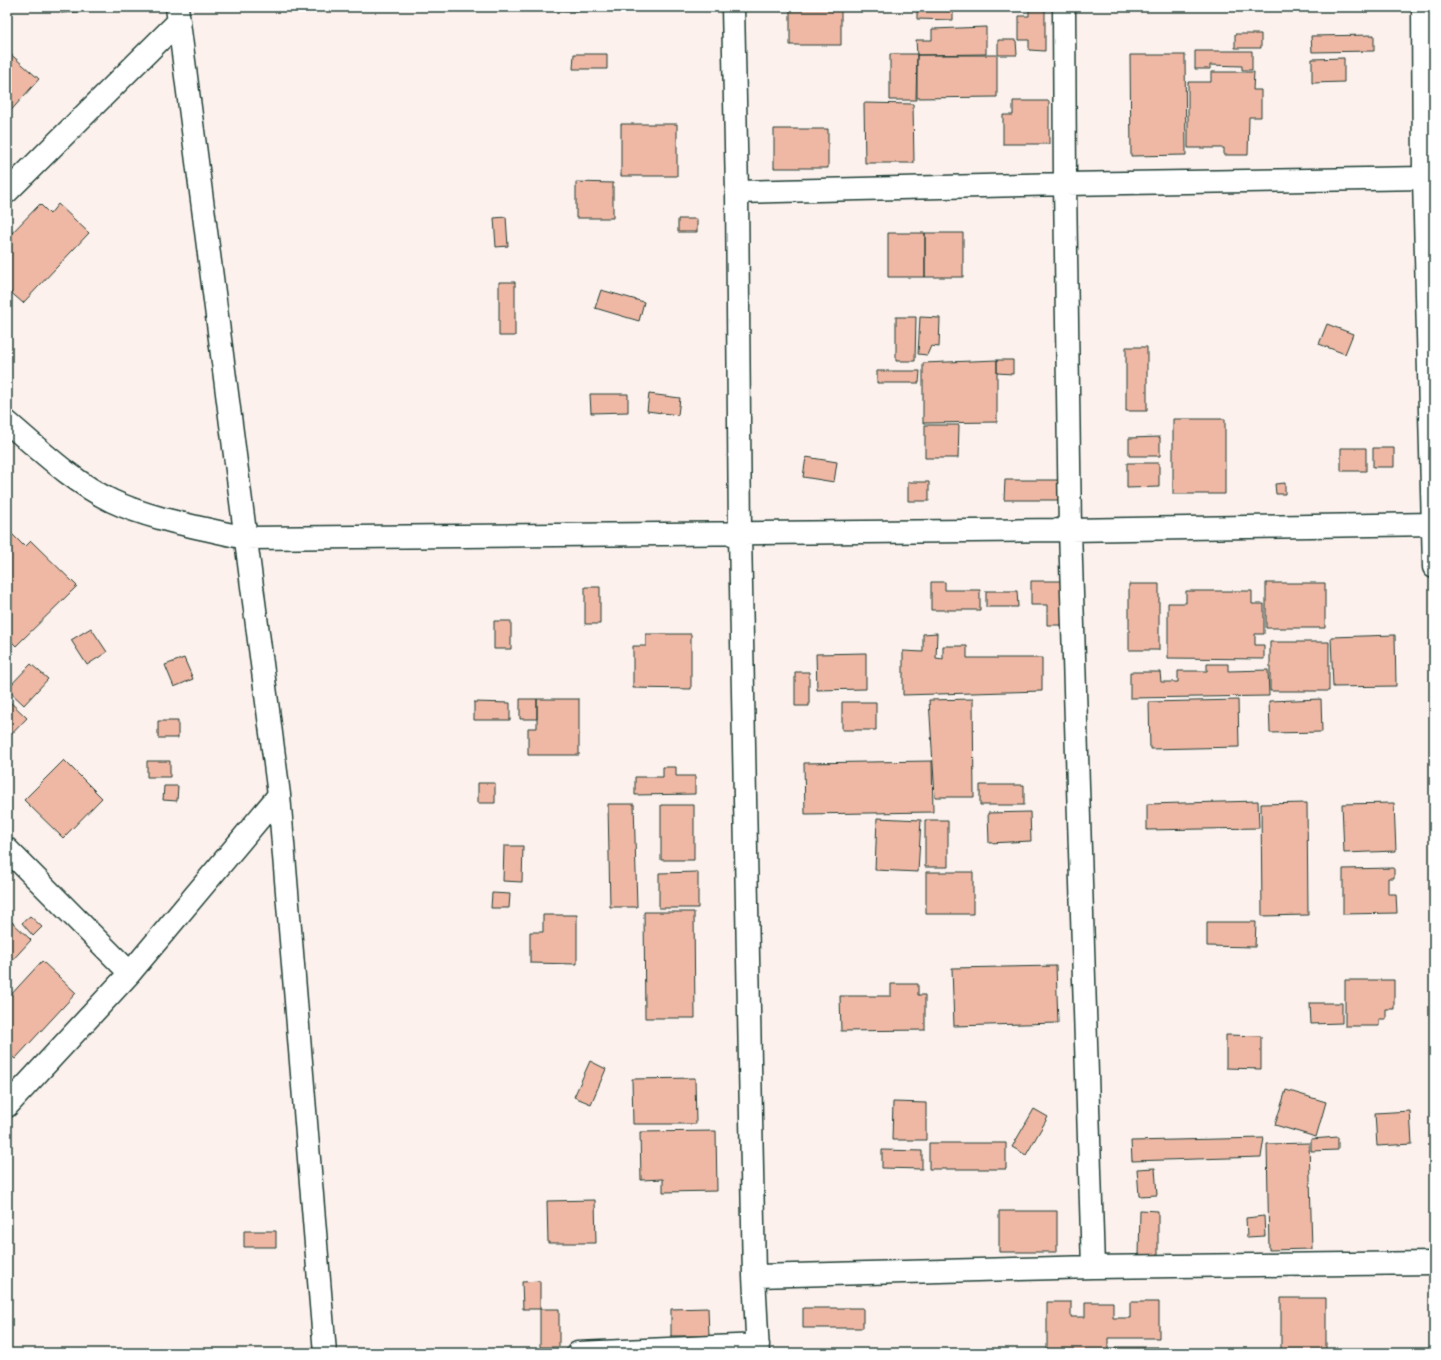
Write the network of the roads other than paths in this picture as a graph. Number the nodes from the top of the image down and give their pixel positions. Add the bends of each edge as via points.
1 (733, 7) edge
2 (1064, 7) edge
3 (1424, 7) edge
4 (178, 14) edge
5 (1424, 178) junction
6 (1065, 184) junction
7 (7, 192) edge
8 (737, 192) junction
9 (7, 422) edge
10 (1434, 524) edge
11 (1070, 530) junction
12 (740, 533) junction
13 (245, 538) junction
14 (1434, 567) edge
15 (279, 796) junction
16 (7, 849) edge
17 (130, 973) junction
18 (7, 1106) edge
19 (1434, 1263) edge
20 (1093, 1267) junction
21 (754, 1276) junction
22 (758, 1349) edge
23 (325, 1353) edge
24 (578, 1353) edge

1 - 8 street
2 - 6 street
3 - 5 street
4 - 7 street
4 - 13 street
5 - 6 street
5 - 10 street
6 - 8 street
6 - 11 street
8 - 12 street
9 - 13 street via 76,479 112,501 149,514
10 - 11 street
10 - 14 street
11 - 12 street
11 - 20 street
12 - 13 street
12 - 21 street
13 - 15 street
15 - 17 street
15 - 23 street
16 - 17 street
17 - 18 street
19 - 20 street
20 - 21 street
21 - 22 street
22 - 24 street

